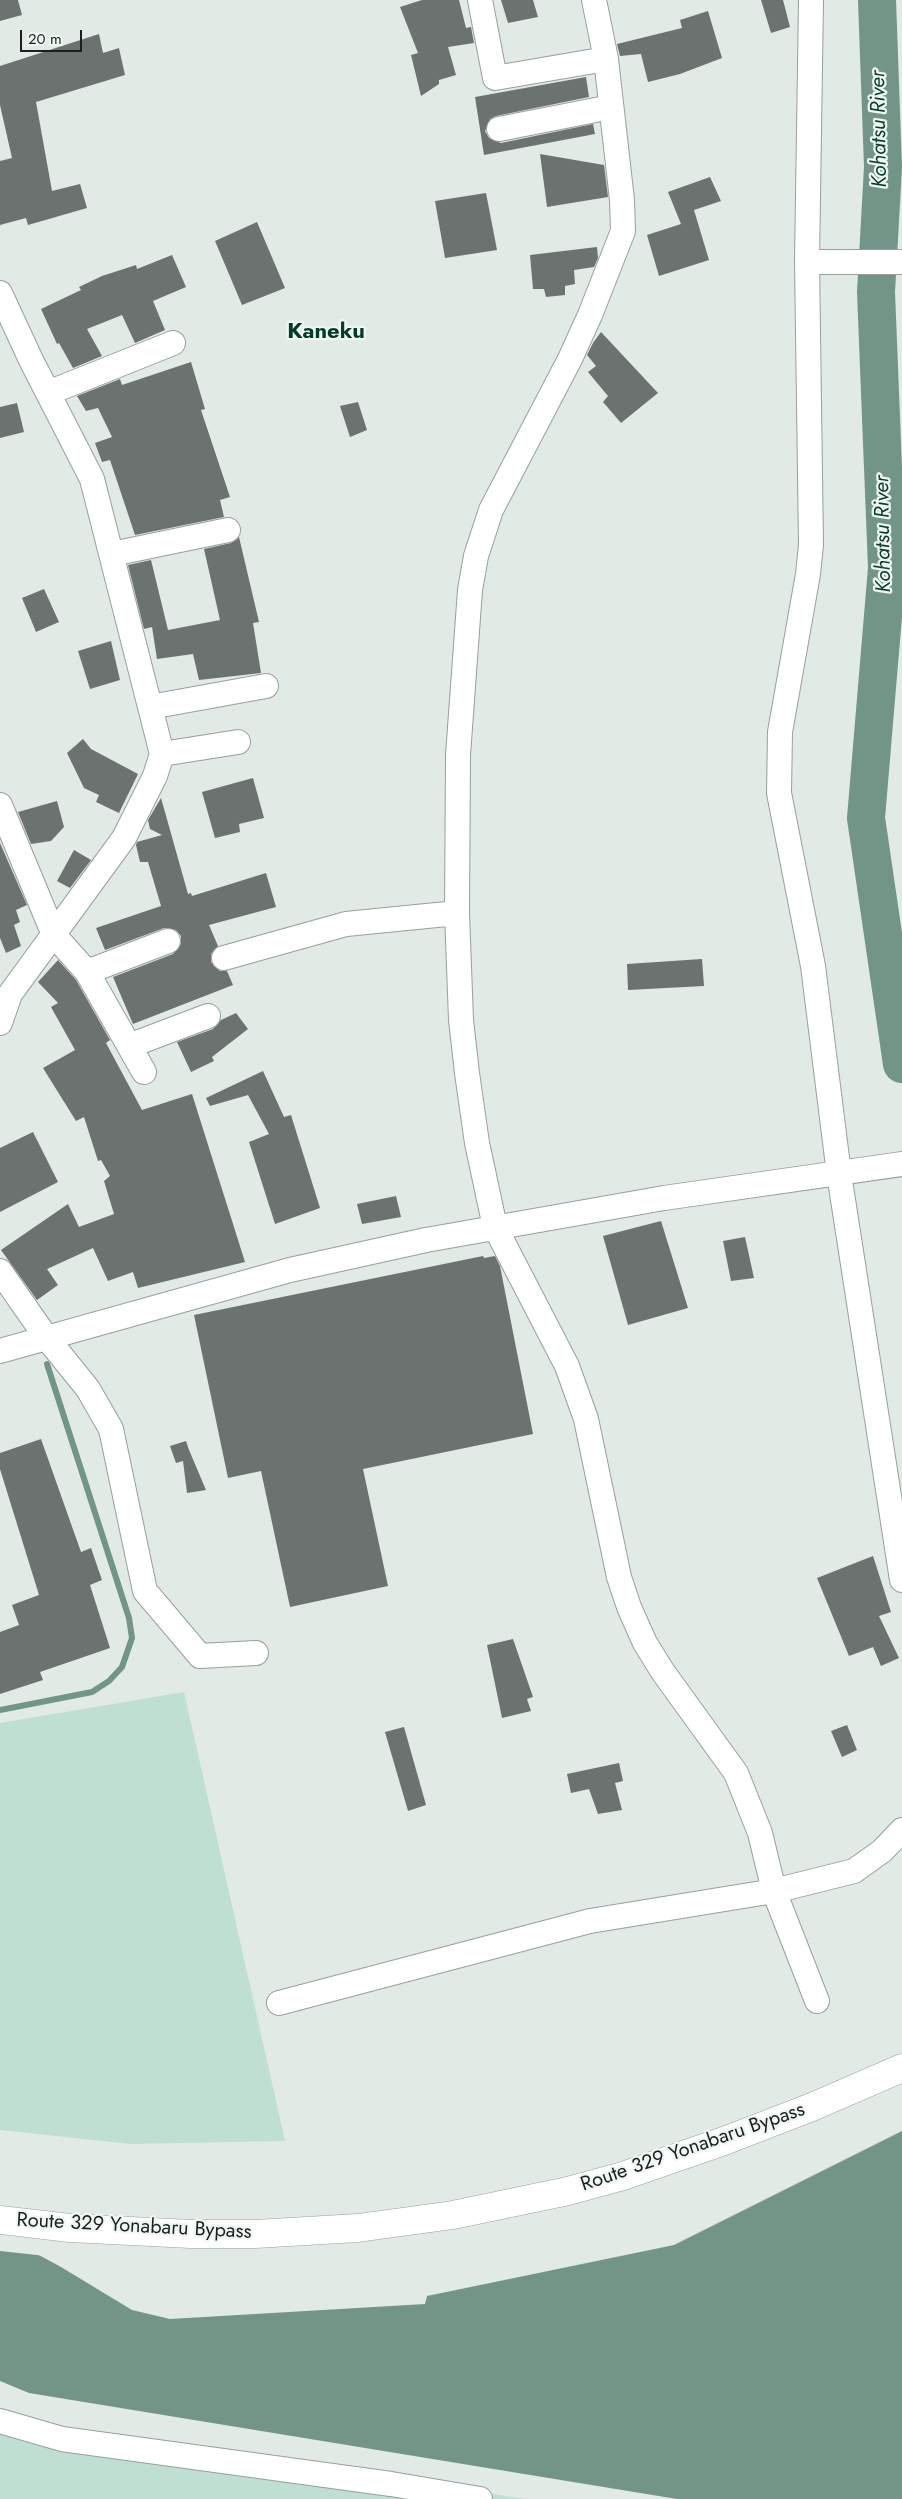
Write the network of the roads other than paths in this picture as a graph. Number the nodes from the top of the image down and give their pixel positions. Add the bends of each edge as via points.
1 (480, 0) edge
2 (594, 0) edge
3 (811, 0) edge
4 (606, 59) junction
5 (611, 107) junction
6 (499, 129) dead end
7 (813, 262) junction
8 (902, 262) edge
9 (0, 293) edge
10 (173, 342) dead end
11 (48, 393) junction
12 (228, 530) dead end
13 (112, 554) junction
14 (266, 686) dead end
15 (150, 707) junction
16 (238, 742) dead end
17 (162, 754) junction
18 (0, 805) edge
19 (457, 913) junction
20 (54, 935) junction
21 (168, 941) dead end
22 (224, 958) dead end
23 (87, 972) junction
24 (208, 1016) dead end
25 (0, 1023) edge
26 (130, 1046) junction
27 (144, 1072) dead end
28 (902, 1164) edge
29 (839, 1174) junction
30 (495, 1227) junction
31 (0, 1271) edge
32 (46, 1338) junction
33 (0, 1351) edge
34 (902, 1580) edge
35 (256, 1653) dead end
36 (902, 1830) edge
37 (774, 1891) junction
38 (817, 2001) dead end
39 (279, 2003) dead end
40 (902, 2068) edge
41 (0, 2220) edge
42 (0, 2421) edge
43 (480, 2499) edge

1 - 4 street via 495,78
2 - 4 street
3 - 7 street
4 - 5 street
5 - 6 street
5 - 19 street via 622,200 622,231 590,315 491,510 476,556 470,590 458,755
7 - 8 street
7 - 29 street via 811,545 780,732 778,793 813,966
9 - 11 street
10 - 11 street
11 - 13 street via 92,479
12 - 13 street
13 - 15 street
14 - 15 street
15 - 17 street
16 - 17 street
17 - 20 street via 156,776 124,838
18 - 20 street
19 - 22 street via 346,924
19 - 30 street via 461,1020 467,1073 477,1143
20 - 23 street
20 - 25 street via 10,994
21 - 23 street
23 - 26 street
24 - 26 street
26 - 27 street
28 - 29 street
29 - 30 street via 664,1198
29 - 34 street
30 - 32 street via 290,1270
30 - 37 street via 567,1366 586,1419 619,1577 629,1607 645,1644 663,1672 736,1773 760,1833
31 - 32 street
32 - 33 street
32 - 35 street via 88,1389 111,1429 146,1591 200,1656
36 - 37 street via 882,1851 854,1871
37 - 38 street
37 - 39 street via 590,1921
40 - 41 highway, Route 329 Yonabaru Bypass via 812,2107 657,2164 568,2191 453,2215 358,2228 256,2234 70,2228
42 - 43 street via 72,2440 381,2482

